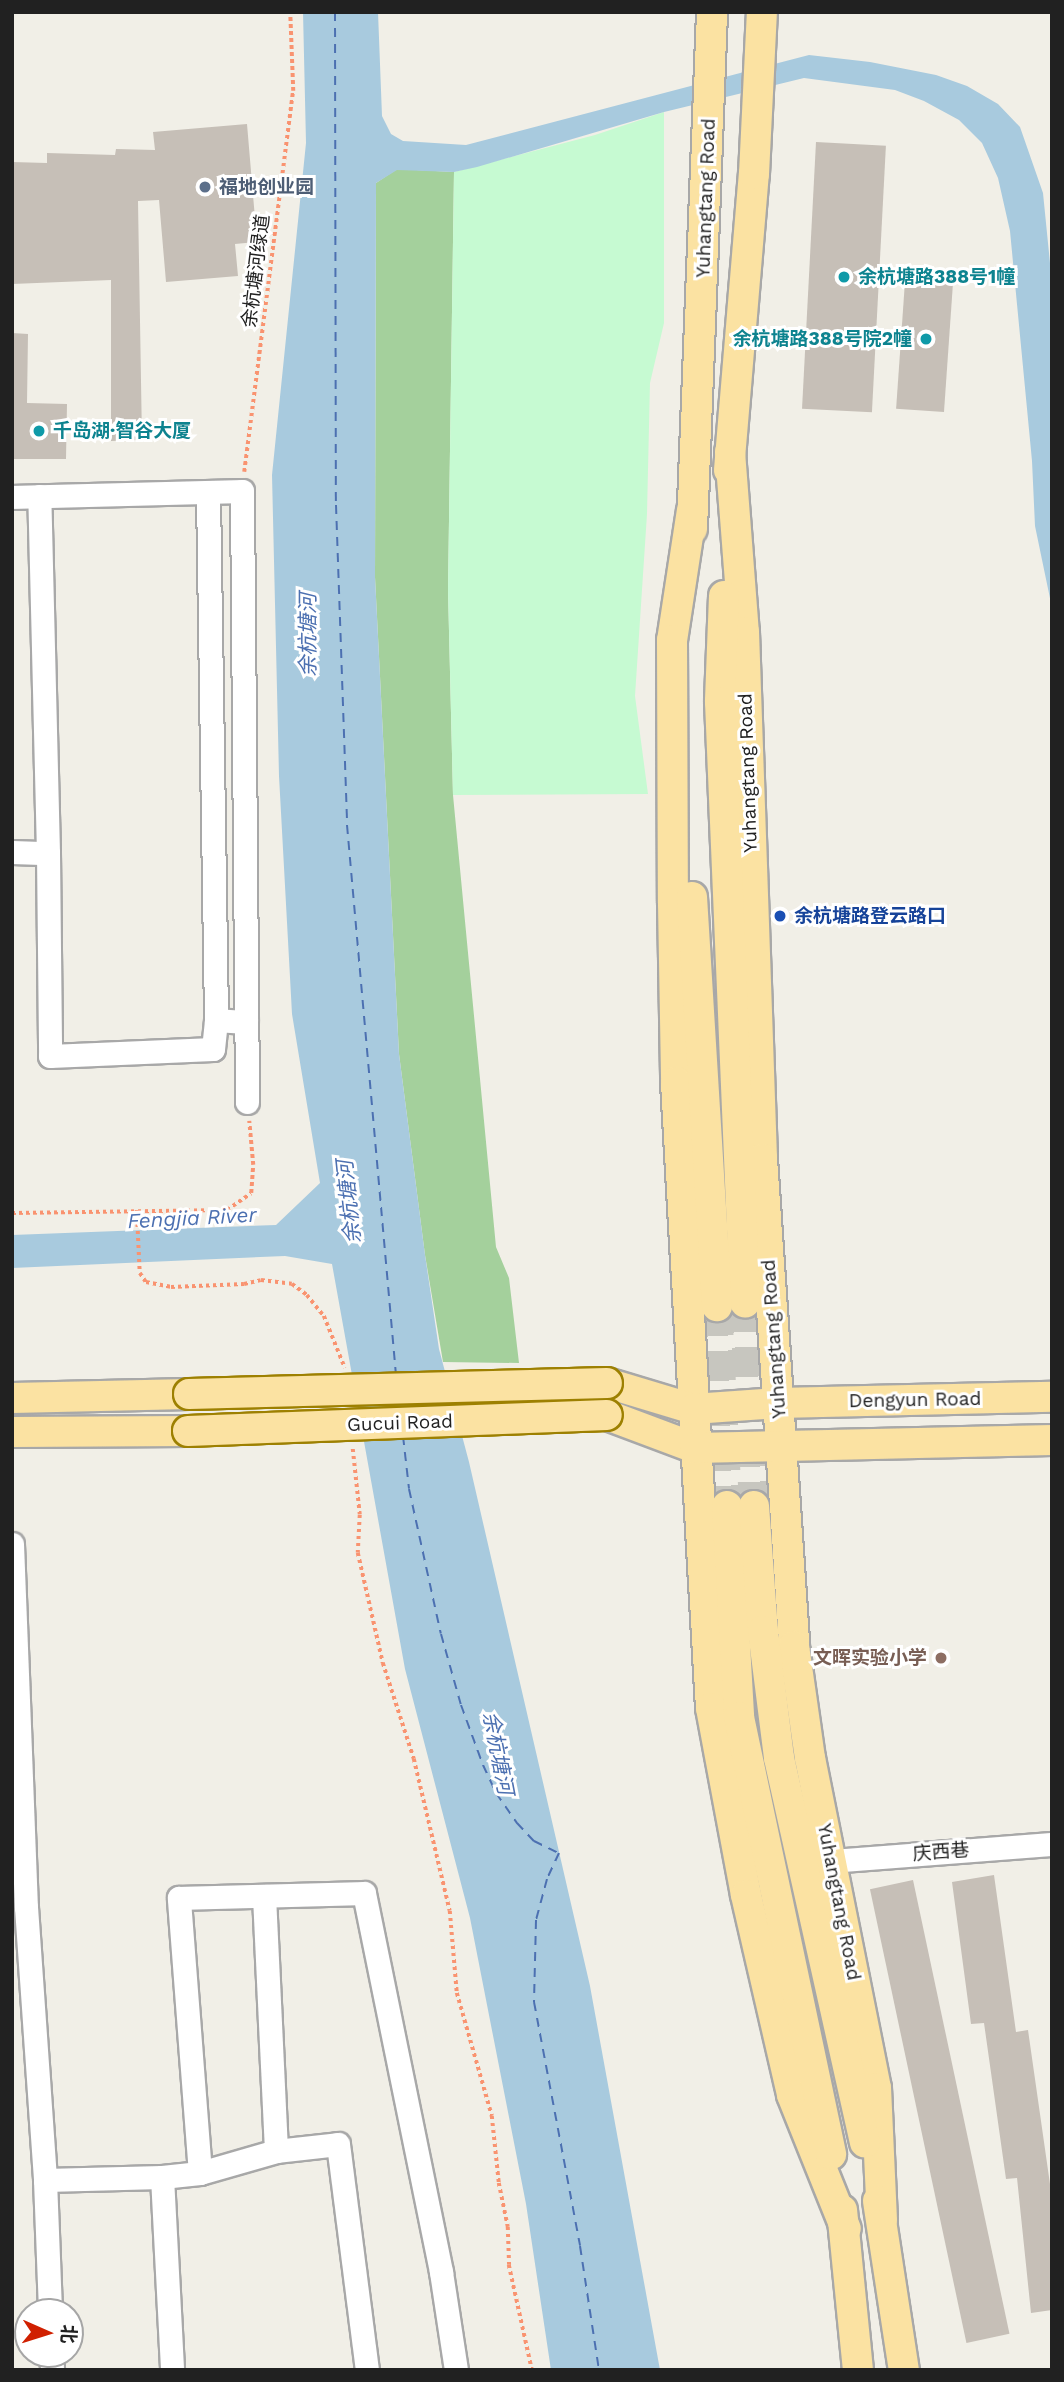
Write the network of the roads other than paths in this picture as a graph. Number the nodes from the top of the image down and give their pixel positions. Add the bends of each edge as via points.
1 (712, 12) edge
2 (762, 12) edge
3 (730, 452) junction
4 (208, 492) junction
5 (39, 496) junction
6 (12, 497) edge
7 (692, 510) junction
8 (12, 852) edge
9 (48, 852) junction
10 (216, 1020) junction
11 (246, 1022) junction
12 (247, 1102) road end
13 (12, 1398) edge
14 (1052, 1398) edge
15 (778, 1403) junction
16 (693, 1409) junction
17 (12, 1432) edge
18 (1052, 1440) edge
19 (781, 1446) junction
20 (695, 1448) junction
21 (12, 1544) edge
22 (1052, 1844) edge
23 (831, 1861) junction
24 (264, 1896) junction
25 (275, 2151) junction
26 (200, 2173) junction
27 (162, 2178) junction
28 (45, 2180) junction
29 (882, 2220) junction
30 (846, 2229) junction
31 (49, 2298) edge
32 (172, 2370) edge
33 (367, 2370) edge
34 (456, 2370) edge
35 (858, 2370) edge
36 (904, 2370) edge

1 - 7 main road, Yuhangtang Road
2 - 3 main road, Yuhangtang Road via 754,174
3 - 7 main road, Yuhangtang Road via 720,702 731,1304 692,906
3 - 15 main road, Yuhangtang Road via 744,632 762,1159
4 - 5 street
4 - 10 street
4 - 11 street via 242,491
5 - 6 street
5 - 9 street
7 - 16 main road, Yuhangtang Road via 672,640 676,1082
8 - 9 street
9 - 10 street via 50,1056 213,1049
10 - 11 street
11 - 12 street
13 - 16 main road, Gucui Road, bridge via 607,1382
14 - 15 main road, Dengyun Road
15 - 16 main road, Gucui Road
15 - 19 main road, Yuhangtang Road
16 - 20 main road, Yuhangtang Road
17 - 20 main road, Gucui Road, bridge via 188,1431 607,1415
18 - 19 main road
19 - 20 main road, Gucui Road
19 - 23 main road, Yuhangtang Road via 794,1646
20 - 30 main road, Yuhangtang Road via 711,1708 746,1895 792,2095
21 - 28 street via 26,1907
22 - 23 street, 庆西巷
23 - 29 main road, Yuhangtang Road via 876,2088
24 - 25 street
24 - 26 street via 179,1898
24 - 34 street via 364,1893 441,2273
25 - 26 street
25 - 33 street via 338,2144
26 - 27 street
27 - 28 street
27 - 32 street
28 - 31 street
29 - 30 main road, Yuhangtang Road via 779,1758 741,1506 739,1717
29 - 36 main road, Yuhangtang Road
30 - 35 main road, Yuhangtang Road

